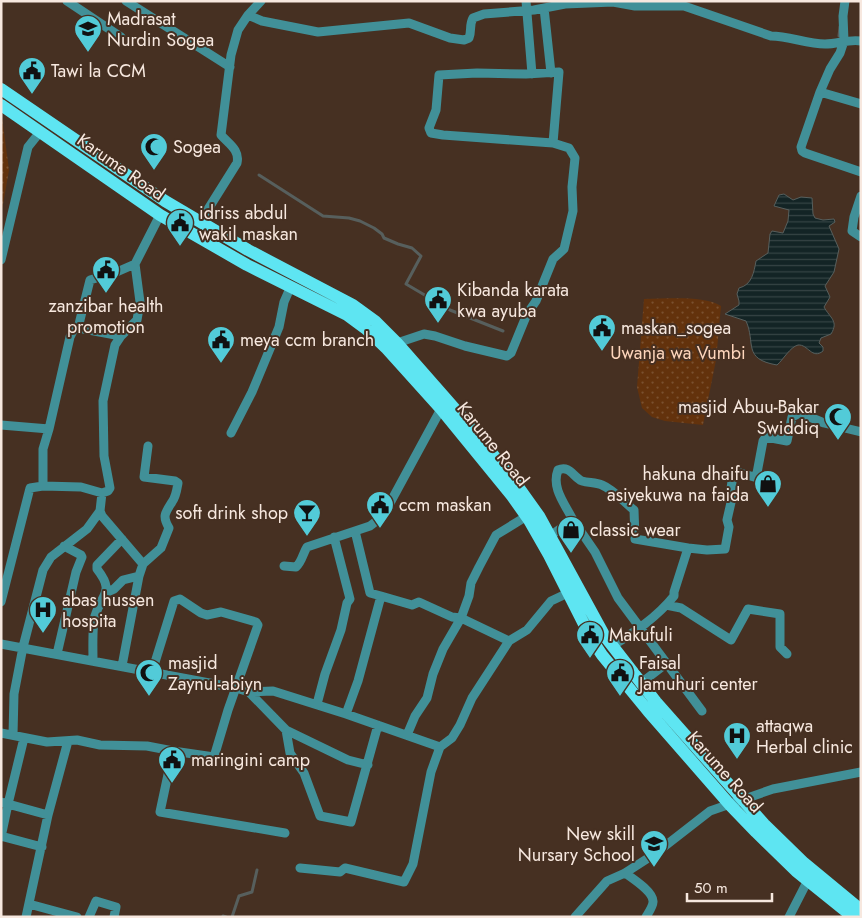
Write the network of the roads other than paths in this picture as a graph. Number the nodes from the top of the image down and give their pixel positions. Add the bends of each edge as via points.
1 (67, 1) edge
2 (126, 1) edge
3 (262, 1) edge
4 (845, 1) edge
5 (527, 6) edge
6 (544, 8) junction
7 (248, 15) junction
8 (121, 37) dead end
9 (844, 41) junction
10 (861, 41) edge
11 (230, 67) junction
12 (551, 73) junction
13 (532, 74) junction
14 (1, 89) edge
15 (820, 92) junction
16 (861, 104) edge
17 (1, 105) edge
18 (40, 132) junction
19 (553, 143) junction
20 (861, 172) edge
21 (861, 196) edge
22 (187, 214) junction
23 (160, 215) junction
24 (200, 222) junction
25 (180, 228) junction
26 (861, 237) edge
27 (1, 260) edge
28 (135, 264) junction
29 (291, 286) junction
30 (78, 328) junction
31 (120, 336) junction
32 (397, 343) junction
33 (441, 409) junction
34 (1, 425) edge
35 (50, 429) junction
36 (861, 432) edge
37 (230, 433) dead end
38 (148, 446) dead end
39 (43, 486) junction
40 (102, 493) junction
41 (100, 510) junction
42 (527, 516) junction
43 (573, 520) junction
44 (355, 531) junction
45 (550, 536) junction
46 (334, 537) junction
47 (122, 538) junction
48 (64, 546) junction
49 (688, 548) junction
50 (143, 564) junction
51 (284, 566) dead end
52 (139, 576) junction
53 (107, 592) junction
54 (568, 593) junction
55 (381, 596) junction
56 (1, 602) edge
57 (666, 605) junction
58 (461, 618) junction
59 (640, 628) junction
60 (509, 642) junction
61 (1, 644) edge
62 (612, 646) junction
63 (23, 647) junction
64 (57, 654) junction
65 (787, 654) dead end
66 (94, 660) junction
67 (667, 663) junction
68 (122, 666) junction
69 (152, 672) junction
70 (641, 683) junction
71 (236, 688) junction
72 (249, 692) junction
73 (317, 704) junction
74 (702, 711) dead end
75 (346, 714) junction
76 (378, 725) junction
77 (286, 730) junction
78 (1, 733) edge
79 (13, 735) junction
80 (407, 735) junction
81 (24, 738) junction
82 (68, 741) junction
83 (440, 747) junction
84 (174, 751) junction
85 (368, 765) junction
86 (861, 772) edge
87 (735, 802) junction
88 (4, 803) edge
89 (48, 814) junction
90 (284, 833) dead end
91 (1, 836) edge
92 (42, 847) junction
93 (300, 868) dead end
94 (625, 873) junction
95 (808, 880) junction
96 (29, 904) junction
97 (861, 910) edge
98 (26, 917) edge
99 (77, 917) edge
100 (89, 917) edge
101 (114, 917) edge
102 (575, 917) edge
103 (646, 917) edge
104 (789, 917) edge
105 (853, 917) edge

1 - 8 street
2 - 11 street
3 - 7 street
4 - 9 street
5 - 6 street
5 - 7 street via 472,18 469,38 458,40 410,23 318,32 262,21
5 - 13 street
6 - 9 street via 613,2 635,6 684,6 771,36 826,44
6 - 12 street
7 - 11 street via 238,30
9 - 10 street
9 - 15 street
11 - 24 street via 221,135 236,150 237,163
12 - 13 street
12 - 19 street via 558,72
13 - 19 street via 439,74 436,110 429,128 432,133 443,135
14 - 22 main road
15 - 16 street
15 - 20 street via 802,151
17 - 18 main road, Karume Road
18 - 23 main road, Karume Road
18 - 27 street via 28,146
19 - 32 street via 569,148 574,158 573,211 564,249 553,259 511,353 501,356 424,334
21 - 26 street via 852,231
22 - 24 main road
22 - 25 main road
23 - 25 main road, Karume Road
23 - 28 street
24 - 32 main road via 353,305
25 - 29 main road, Karume Road
28 - 30 street via 90,280
28 - 31 street via 140,302 137,320
29 - 33 main road, Karume Road via 347,315 366,329
29 - 37 street via 279,327 252,392
30 - 31 street
30 - 35 street via 70,337
31 - 40 street via 115,345 103,401 104,456 110,488
32 - 45 main road via 476,433 519,488
33 - 42 main road, Karume Road
33 - 44 street via 383,516 370,526
34 - 35 street
35 - 39 street via 43,449
36 - 49 street via 796,414 792,417 787,441 766,437 763,441 757,474 737,472 733,475 725,549
38 - 50 street via 144,477 178,483 173,502 166,511 165,521 169,528 161,548
39 - 40 street via 81,487
39 - 56 street via 30,488
40 - 41 street
41 - 47 street
41 - 48 street via 87,529
42 - 54 main road, Karume Road
42 - 58 street via 496,535 471,583
43 - 45 street
43 - 49 street via 556,488 558,470 562,468 584,482 607,487 634,510 635,539
43 - 59 street via 595,552 618,598
44 - 46 street
44 - 55 street via 370,593
45 - 62 main road
46 - 51 street via 308,546 298,566
46 - 73 street via 350,599
47 - 50 street
47 - 53 street via 97,565
48 - 63 street via 51,557 43,570
48 - 64 street via 82,558
49 - 57 street via 674,596
50 - 52 street
52 - 53 street via 123,580
52 - 68 street
53 - 66 street via 95,617
54 - 60 street via 551,601 527,630
54 - 87 main road, Karume Road via 602,656 648,711
55 - 58 street via 412,605 419,602
55 - 75 street
57 - 59 street
57 - 65 street via 681,608 731,640 748,609 780,614 780,647
58 - 60 street
58 - 80 street via 443,649 427,698
59 - 62 street
59 - 67 street
60 - 83 street via 472,698 452,738
61 - 63 street
62 - 70 main road
63 - 64 street
63 - 79 street via 14,694
64 - 66 street
66 - 68 street
67 - 70 street
67 - 74 street
68 - 69 street
69 - 71 street
69 - 71 street via 174,601 180,599 201,613 221,612 258,625
70 - 87 main road
71 - 72 street
71 - 84 street via 214,758
72 - 73 street via 273,691
72 - 77 street
73 - 75 street
75 - 76 street
76 - 80 street
76 - 85 street
77 - 85 street via 348,760
77 - 85 street via 290,753 304,772 320,816 351,822
78 - 79 street
79 - 81 street
80 - 83 street
81 - 82 street
81 - 88 street
82 - 84 street
82 - 89 street
83 - 93 street via 431,772 413,864 404,882 345,868 340,872
84 - 90 street via 160,812
86 - 87 street via 773,788
87 - 94 street via 710,811
87 - 95 main road, Karume Road via 756,832
87 - 97 main road
88 - 89 street
88 - 91 street
89 - 92 street
91 - 92 street
92 - 96 street
94 - 102 street via 607,881
94 - 103 street via 653,898
95 - 104 street
95 - 105 main road, Karume Road
96 - 98 street
96 - 99 street
100 - 101 street via 96,901 116,907

